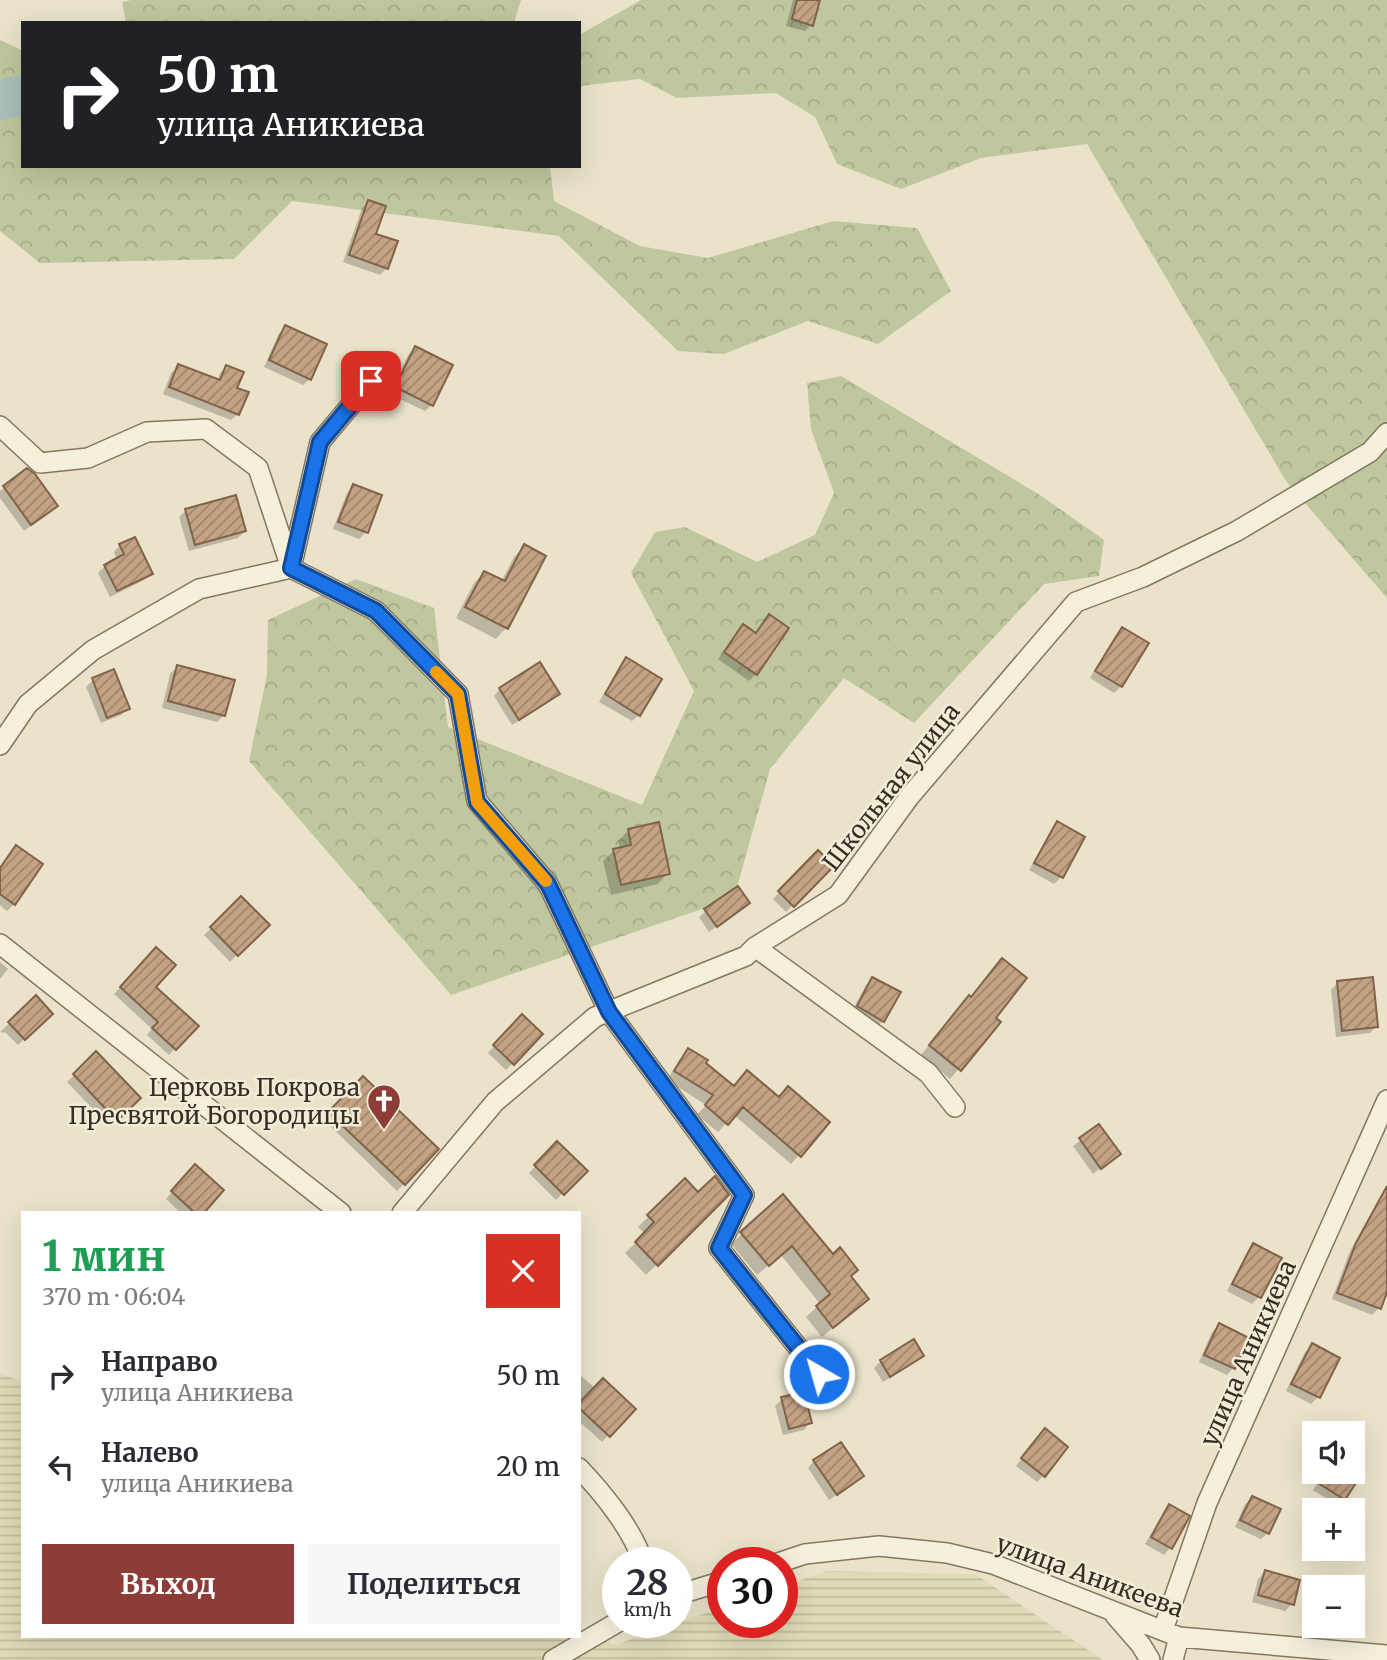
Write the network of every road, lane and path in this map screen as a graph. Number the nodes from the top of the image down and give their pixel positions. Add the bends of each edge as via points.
1 (371, 381) dead end
2 (0, 426) edge
3 (1387, 433) edge
4 (291, 568) junction
5 (0, 745) edge
6 (0, 944) edge
7 (755, 947) junction
8 (609, 1012) junction
9 (1387, 1100) edge
10 (955, 1107) dead end
11 (338, 1211) edge
12 (404, 1211) edge
13 (819, 1374) dead end
14 (581, 1470) edge
15 (638, 1547) edge
16 (798, 1557) edge
17 (1112, 1612) junction
18 (602, 1631) edge
19 (1171, 1634) junction
20 (1387, 1655) edge
21 (553, 1660) edge
22 (1150, 1660) edge
23 (1173, 1660) edge

1 - 4 street via 320,442
2 - 4 street via 40,463 88,458 147,432 206,429 258,468
3 - 7 street, Школьная улица via 1370,452 1237,531 1143,577 1076,602 910,796 838,895
4 - 5 street via 199,589 93,650 28,704
4 - 8 street via 376,611 458,694 477,802 548,884
6 - 11 street
7 - 8 street, Школьная улица via 746,956
7 - 10 street via 928,1073
8 - 12 street, Школьная улица via 595,1017 495,1102
8 - 13 street via 744,1195 719,1248
9 - 19 street, улица Аникиева via 1208,1503
14 - 15 street
16 - 17 street, улица Аникеева via 879,1546 947,1553 993,1564
17 - 19 street, улица Аникеева
17 - 22 street
18 - 21 street
19 - 20 street, улица Аникеева
19 - 23 street, улица Аникиева

